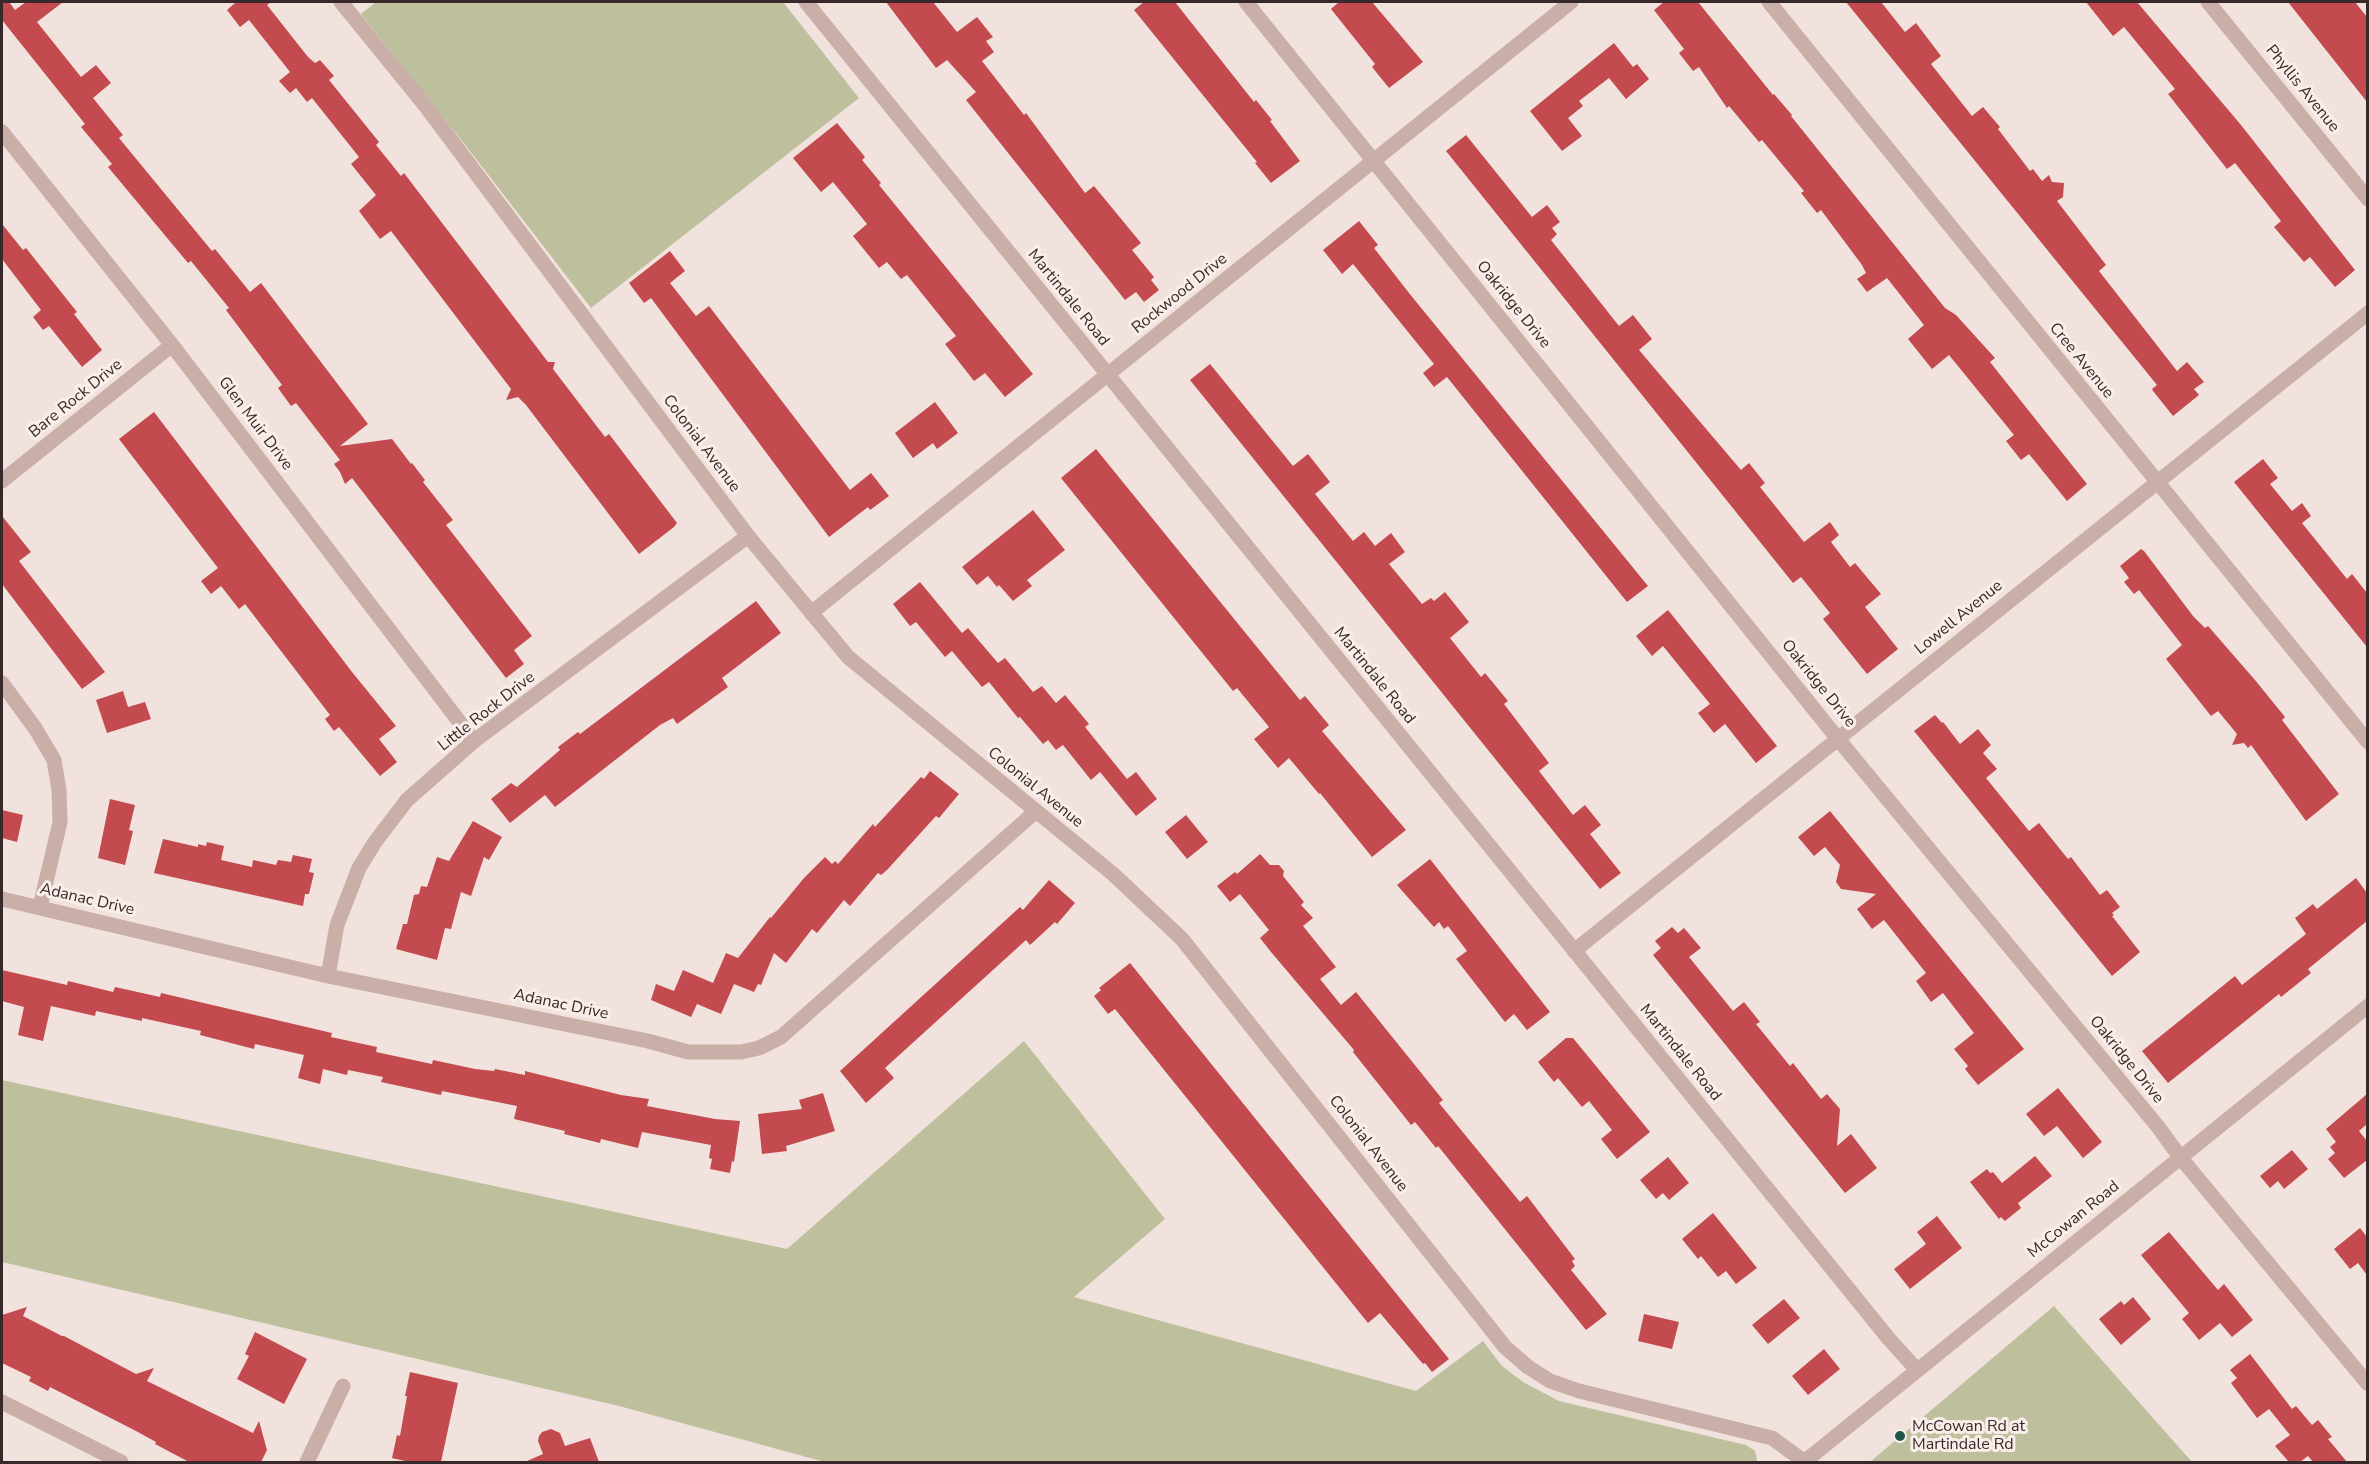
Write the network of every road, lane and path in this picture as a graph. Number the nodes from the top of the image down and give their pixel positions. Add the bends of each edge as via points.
1 (341, 2) edge
2 (806, 2) edge
3 (1246, 2) edge
4 (1571, 2) edge
5 (1769, 2) edge
6 (2208, 2) edge
7 (2, 132) edge
8 (1374, 162) junction
9 (2367, 199) edge
10 (2367, 313) edge
11 (172, 345) junction
12 (1108, 376) junction
13 (2, 481) edge
14 (2156, 483) junction
15 (748, 536) junction
16 (811, 613) junction
17 (2, 683) edge
18 (1838, 739) junction
19 (474, 741) junction
20 (2367, 742) edge
21 (1035, 812) junction
22 (2, 899) edge
23 (40, 908) junction
24 (1574, 951) junction
25 (328, 976) junction
26 (2367, 1006) edge
27 (2180, 1157) junction
28 (1917, 1370) junction
29 (2367, 1384) edge
30 (343, 1386) dead end
31 (2, 1402) edge
32 (121, 1462) edge
33 (307, 1462) edge
34 (1804, 1462) edge

1 - 15 street, Colonial Avenue via 424,104
2 - 12 street, Martindale Road
3 - 8 street, Oakridge Drive
4 - 8 street, Rockwood Drive
5 - 14 street, Cree Avenue
6 - 9 street, Phyllis Avenue
7 - 11 street, Glen Muir Drive
8 - 12 street, Rockwood Drive
8 - 18 street, Oakridge Drive
10 - 14 street, Lowell Avenue
11 - 13 street, Bare Rock Drive
11 - 19 street, Glen Muir Drive
12 - 16 street, Rockwood Drive
12 - 24 street, Martindale Road
14 - 18 street, Lowell Avenue
14 - 20 street, Cree Avenue
15 - 16 street, Colonial Avenue
15 - 19 street, Little Rock Drive
16 - 21 street, Colonial Avenue via 848,657
17 - 23 street via 54,760 60,822
18 - 24 street, Lowell Avenue
18 - 27 street, Oakridge Drive
19 - 25 street, Little Rock Drive via 407,800 358,868 337,925
21 - 25 street, Adanac Drive via 781,1037 759,1048 688,1052
21 - 34 street, Colonial Avenue via 1113,874 1182,939 1505,1347 1528,1367 1550,1381 1579,1391 1772,1438
22 - 23 street, Adanac Drive
23 - 25 street, Adanac Drive
24 - 28 street, Martindale Road
26 - 27 street, McCowan Road
27 - 28 street, McCowan Road
27 - 29 street, Oakridge Drive
28 - 34 street, McCowan Road
30 - 33 street
31 - 32 street

